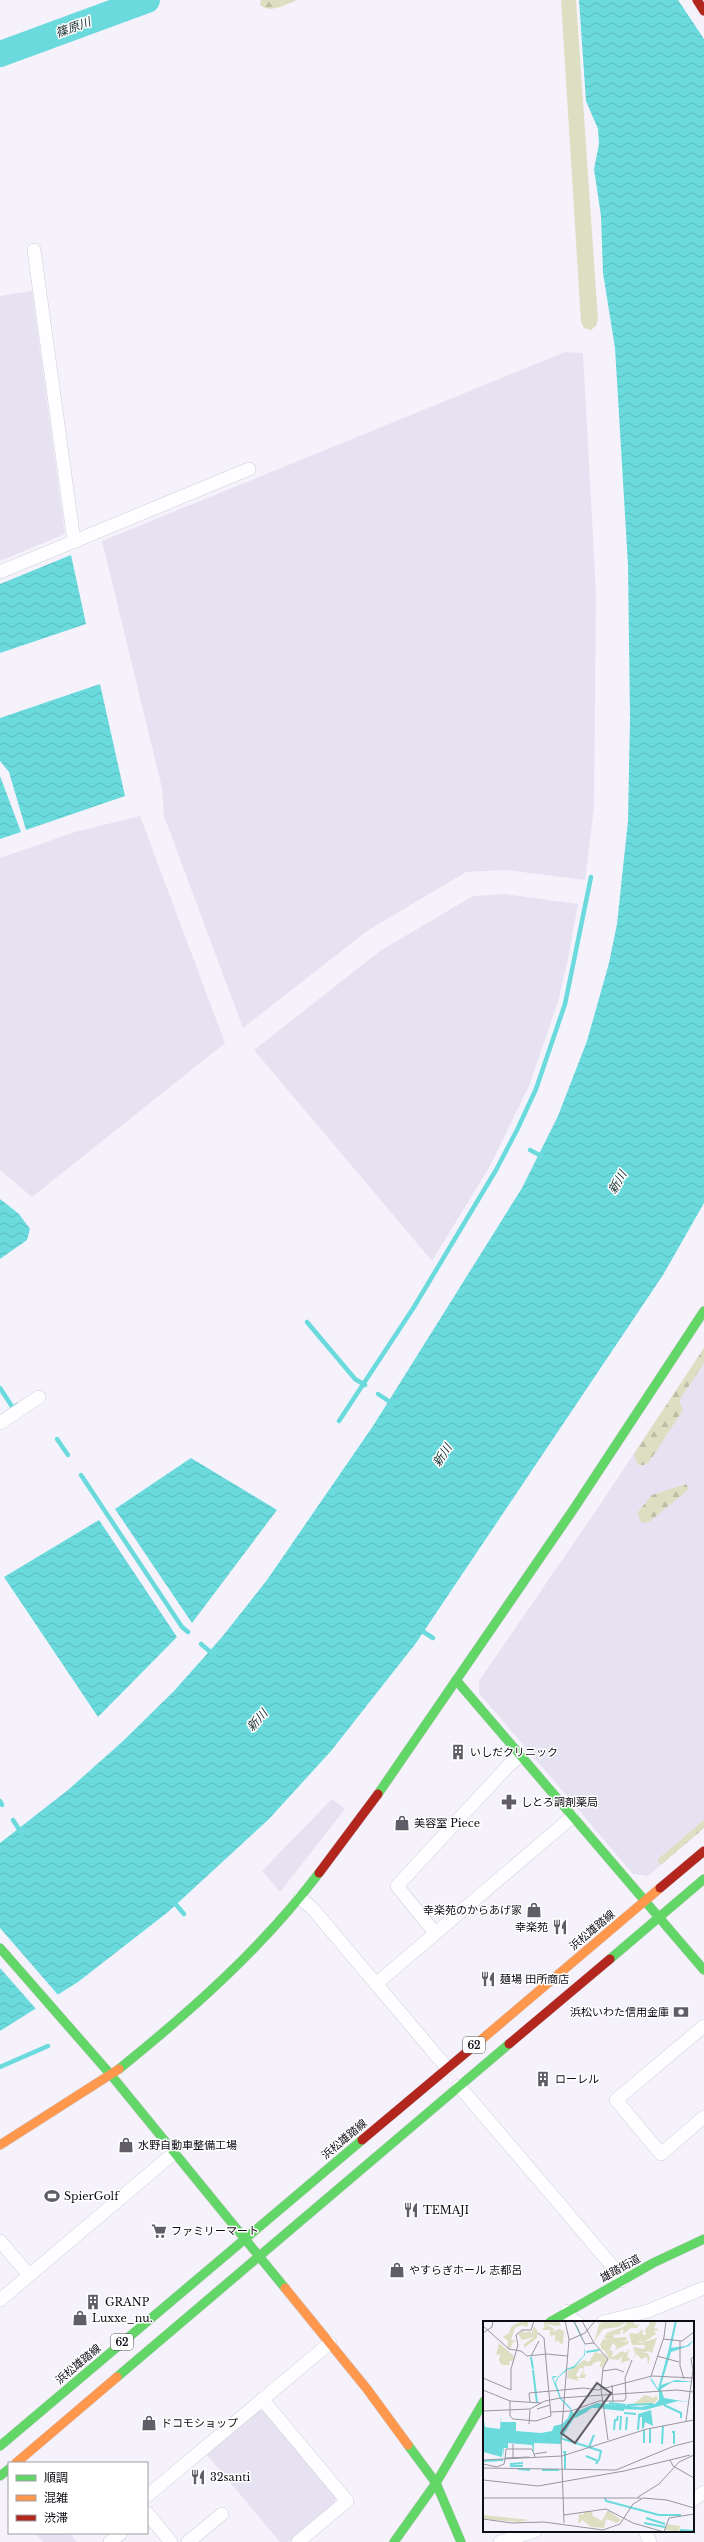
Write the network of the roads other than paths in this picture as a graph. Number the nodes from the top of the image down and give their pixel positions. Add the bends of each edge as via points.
1 (697, 0) edge
2 (704, 11) edge
3 (34, 250) dead end
4 (249, 469) dead end
5 (76, 541) junction
6 (0, 572) edge
7 (704, 1311) edge
8 (39, 1397) dead end
9 (0, 1423) edge
10 (456, 1680) junction
11 (520, 1756) junction
12 (572, 1817) junction
13 (704, 1851) edge
14 (704, 1879) edge
15 (300, 1898) junction
16 (644, 1902) junction
17 (658, 1918) junction
18 (435, 1933) junction
19 (0, 1948) edge
20 (704, 1970) edge
21 (376, 1984) junction
22 (704, 2026) edge
23 (447, 2068) junction
24 (111, 2075) junction
25 (460, 2086) junction
26 (704, 2117) edge
27 (0, 2145) edge
28 (174, 2152) junction
29 (245, 2238) junction
30 (0, 2240) edge
31 (704, 2240) edge
32 (259, 2256) junction
33 (29, 2275) junction
34 (621, 2281) junction
35 (704, 2288) edge
36 (0, 2300) edge
37 (567, 2311) junction
38 (552, 2321) edge
39 (574, 2321) edge
40 (607, 2321) edge
41 (330, 2343) junction
42 (262, 2399) junction
43 (483, 2403) edge
44 (0, 2446) edge
45 (17, 2462) edge
46 (8, 2469) edge
47 (0, 2476) edge
48 (436, 2483) junction
49 (704, 2492) edge
50 (148, 2495) edge
51 (694, 2499) edge
52 (148, 2514) edge
53 (222, 2514) dead end
54 (532, 2532) edge
55 (645, 2532) edge
56 (120, 2534) edge
57 (110, 2542) edge
58 (171, 2542) edge
59 (188, 2542) edge
60 (298, 2542) edge
61 (394, 2542) edge
62 (461, 2542) edge
63 (500, 2542) edge
64 (650, 2542) edge

1 - 2 street
3 - 5 street
4 - 5 street
5 - 6 street
7 - 10 street via 575,1507
8 - 9 street
10 - 11 street
10 - 15 street via 351,1834
11 - 12 street
11 - 18 street via 397,1886
12 - 16 street
12 - 18 street
13 - 16 street, 浜松雄踏線 / 62
14 - 17 street, 62
15 - 21 street via 312,1908
15 - 24 street via 217,1986
16 - 17 street
16 - 23 street, 浜松雄踏線 / 62
17 - 20 street
17 - 25 street, 62
18 - 21 street
19 - 24 street
21 - 23 street
22 - 26 street via 616,2100 661,2154
23 - 29 street, 浜松雄踏線 / 62
24 - 27 street
24 - 28 street
25 - 32 street, 62
25 - 34 street via 614,2268
28 - 29 street
28 - 33 street
29 - 32 street
29 - 44 street, 浜松雄踏線 / 62
30 - 33 street
31 - 34 street, 雄踏街道
32 - 41 street
32 - 45 street, 62
33 - 36 street
34 - 37 street, 雄踏街道
35 - 40 street via 648,2311
37 - 38 street, 雄踏街道
37 - 39 street
41 - 42 street
41 - 48 street via 389,2417
42 - 50 street
42 - 60 street via 347,2501
43 - 48 street
46 - 47 street
48 - 61 street
48 - 62 street
49 - 51 street
52 - 58 street
53 - 59 street
54 - 63 street
55 - 64 street
56 - 57 street

